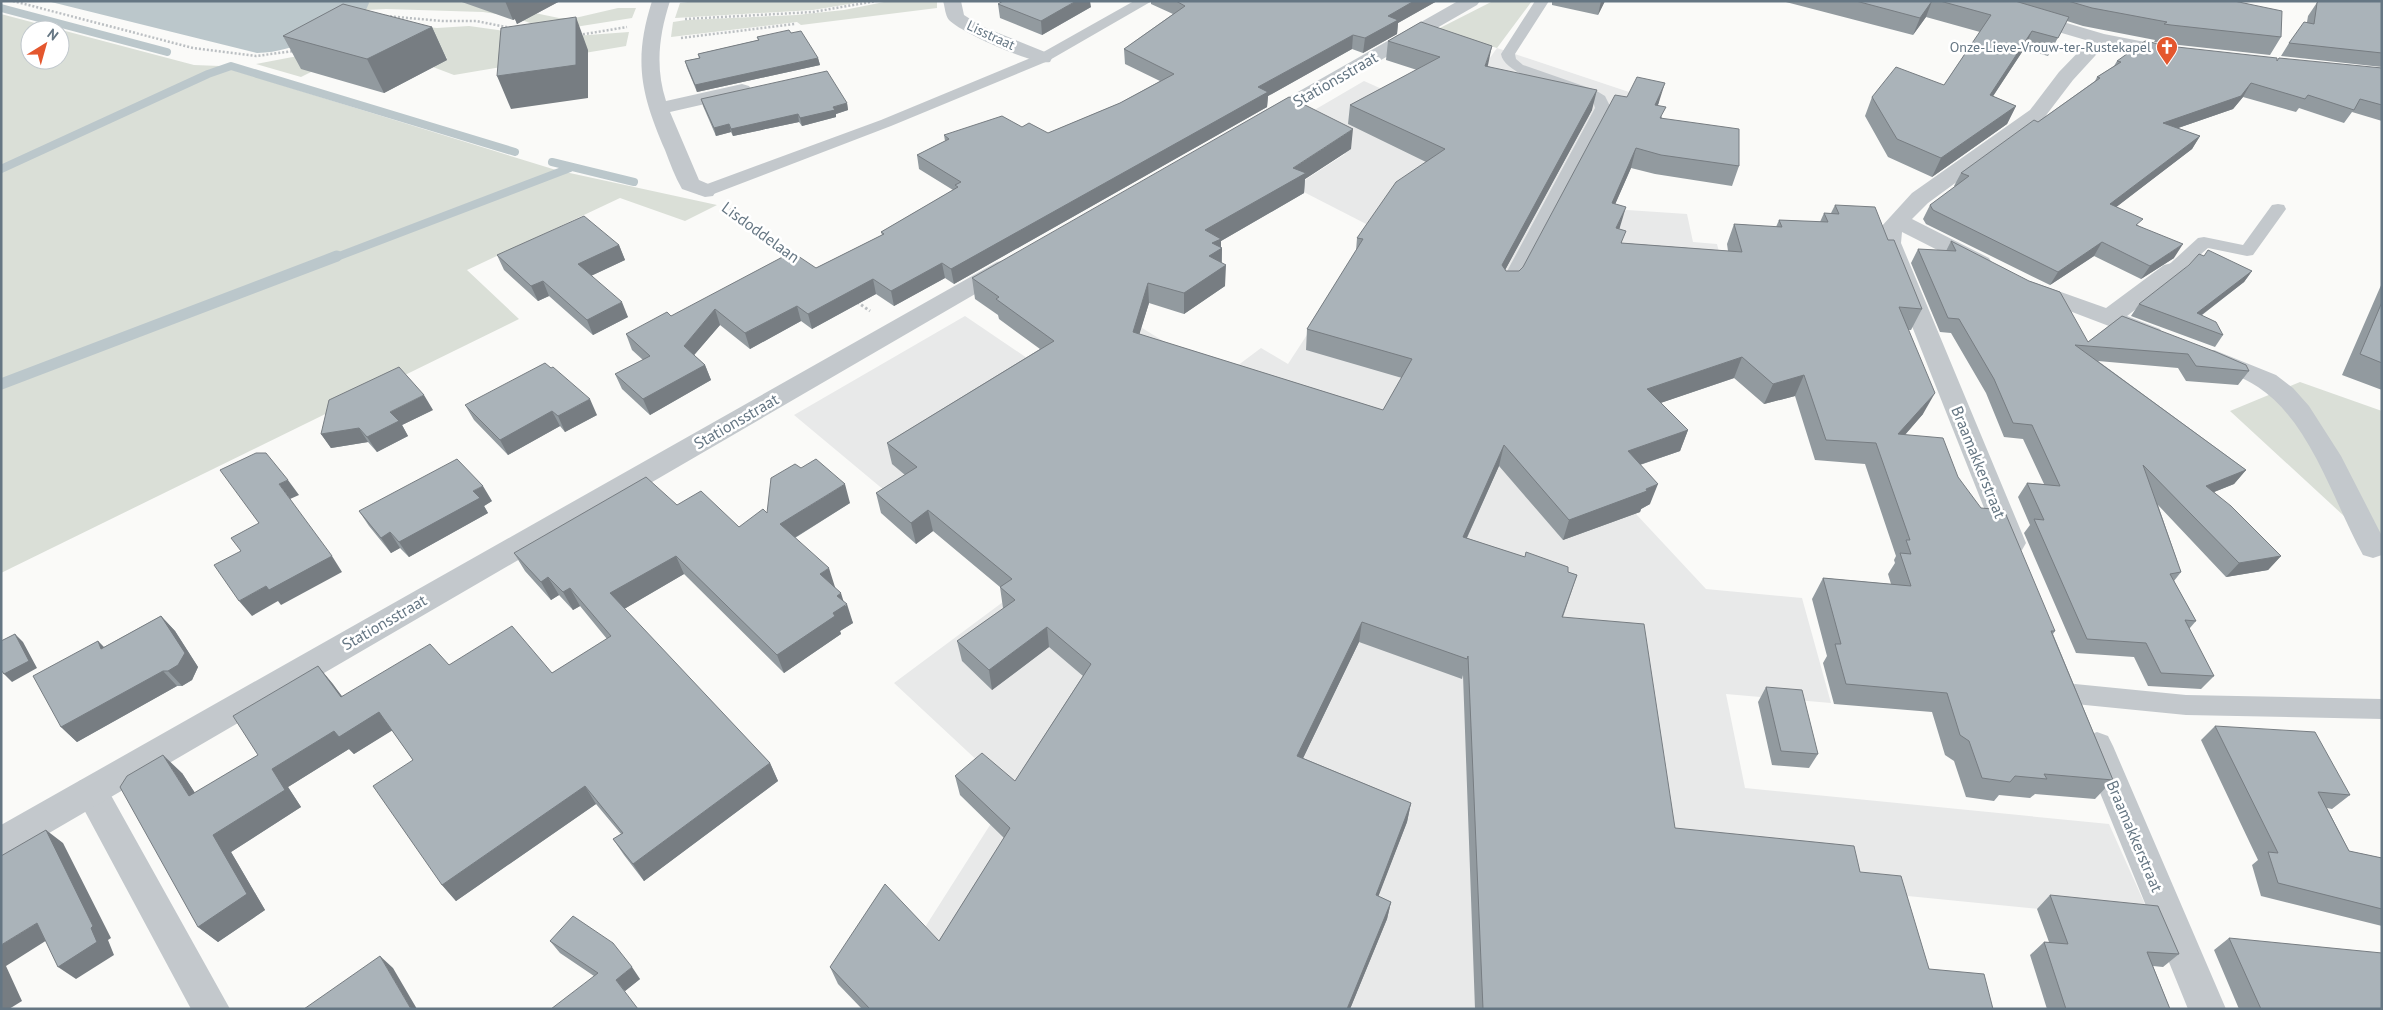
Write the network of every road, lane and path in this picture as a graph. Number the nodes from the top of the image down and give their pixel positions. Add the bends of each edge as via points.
1 (12, 1) edge
2 (661, 1) edge
3 (876, 1) edge
4 (952, 1) edge
5 (1145, 1) edge
6 (1472, 1) edge
7 (1542, 1) edge
8 (1972, 1) edge
9 (386, 16) edge
10 (795, 24) dead end
11 (519, 31) edge
12 (652, 32) junction
13 (572, 36) edge
14 (2101, 39) junction
15 (300, 50) edge
16 (2190, 56) edge
17 (1043, 58) junction
18 (765, 85) edge
19 (658, 109) junction
20 (1242, 132) edge
21 (705, 191) junction
22 (2278, 210) dead end
23 (1898, 220) junction
24 (1025, 256) edge
25 (800, 260) edge
26 (2172, 270) joint
27 (1508, 286) edge
28 (856, 301) edge
29 (2110, 318) junction
30 (896, 329) junction
31 (2374, 546) dead end
32 (2023, 569) edge
33 (2064, 667) edge
34 (2076, 694) junction
35 (2382, 709) edge
36 (91, 791) junction
37 (1, 843) edge
38 (211, 1009) edge
39 (2207, 1009) edge

1 - 15 path via 193,48 252,58
2 - 12 street, Lisdoddelaan
3 - 12 path via 813,12 687,18
4 - 17 street, Lisstraat via 956,17 975,30
5 - 17 lane
6 - 20 street, Stationsstraat
7 - 27 lane via 1512,46 1509,60 1518,68 1590,93 1600,99 1603,108
8 - 14 street
9 - 11 path via 476,21
10 - 12 path
12 - 13 path
12 - 19 street, Lisdoddelaan via 649,78
14 - 16 street
14 - 23 street, Braamakkerstraat via 2066,76 2037,114 1920,198
17 - 21 lane via 886,123
18 - 19 street
19 - 21 street, Lisdoddelaan via 690,184
21 - 25 path, Lisdoddelaan
22 - 26 lane via 2247,251 2204,242
23 - 29 street via 2030,288
23 - 32 street, Braamakkerstraat via 1892,227 1890,243
24 - 30 street, Stationsstraat
26 - 29 street
28 - 30 path
29 - 31 street via 2267,382 2296,407 2321,445
30 - 36 street, Stationsstraat
33 - 34 street, Braamakkerstraat
34 - 35 lane via 2186,705
34 - 39 street, Braamakkerstraat
36 - 37 street, Stationsstraat
36 - 38 street

